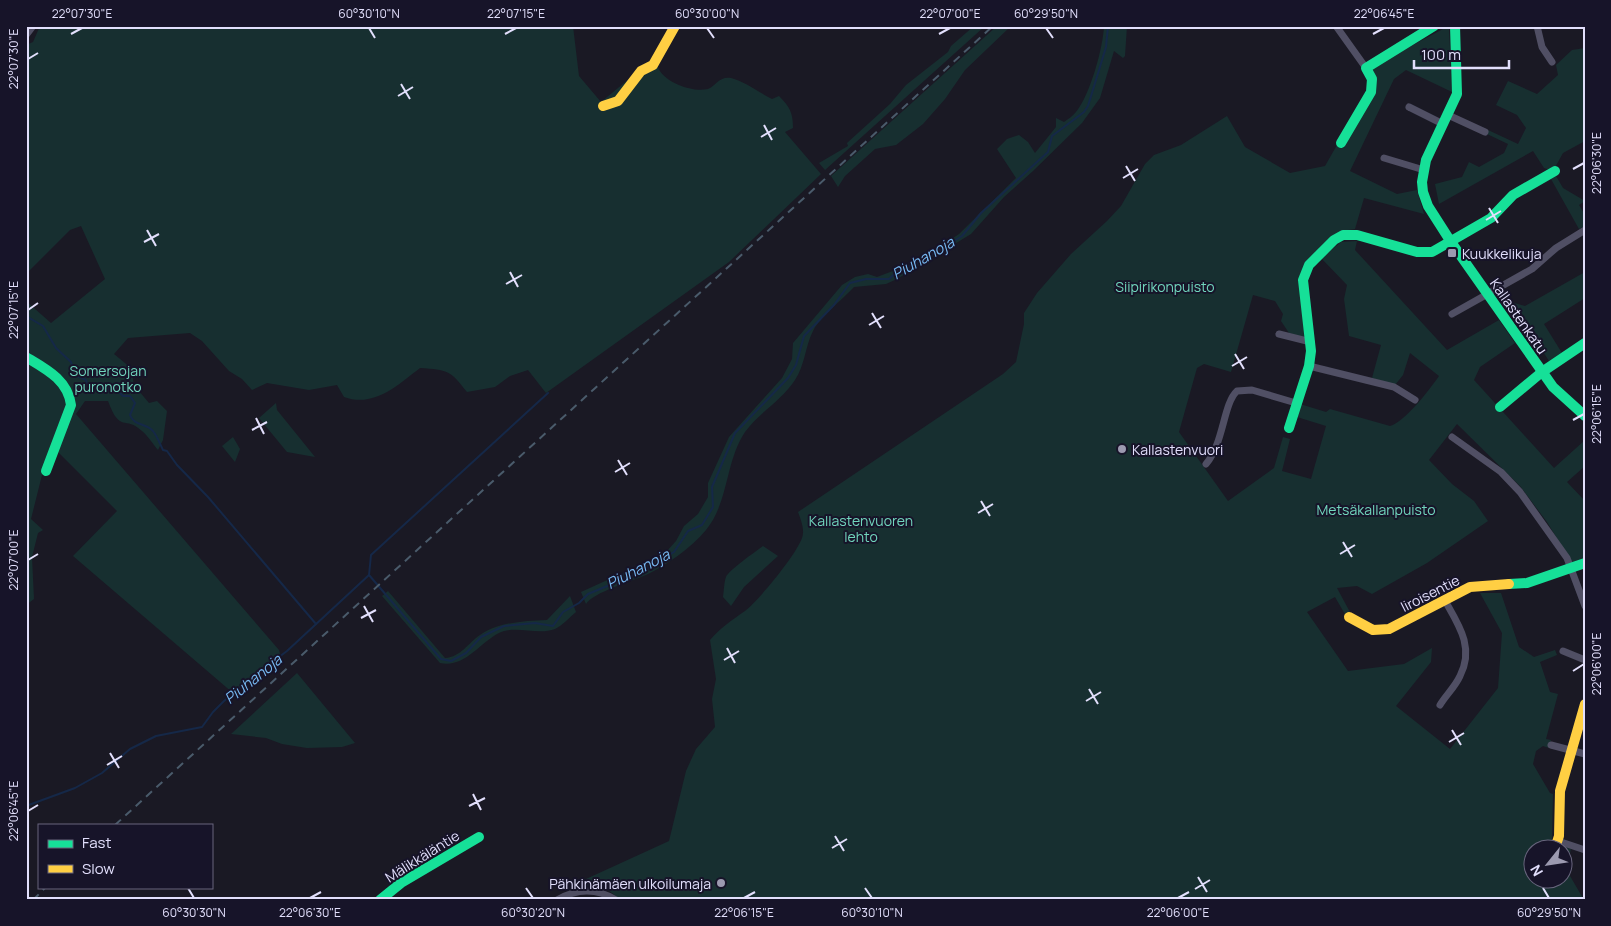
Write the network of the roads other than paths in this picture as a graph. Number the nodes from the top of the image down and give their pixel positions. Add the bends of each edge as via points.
1 (33, 26) edge
2 (675, 26) edge
3 (1336, 26) edge
4 (1455, 26) edge
5 (1537, 26) edge
6 (1428, 28) edge
7 (26, 35) edge
8 (1552, 62) dead end
9 (1366, 68) junction
10 (602, 106) dead end
11 (1409, 107) dead end
12 (1448, 115) junction
13 (1443, 124) junction
14 (1486, 132) dead end
15 (1341, 143) dead end
16 (1384, 158) dead end
17 (1424, 170) junction
18 (1555, 172) dead end
19 (1585, 230) edge
20 (1451, 242) junction
21 (1488, 295) junction
22 (1452, 314) dead end
23 (1280, 334) dead end
24 (1311, 342) junction
25 (1585, 343) edge
26 (26, 357) edge
27 (1309, 366) junction
28 (1542, 372) junction
29 (1415, 400) dead end
30 (1296, 403) junction
31 (1500, 407) dead end
32 (1585, 416) edge
33 (1290, 428) dead end
34 (1452, 437) dead end
35 (1206, 464) dead end
36 (46, 471) dead end
37 (1585, 563) edge
38 (1571, 568) junction
39 (1444, 599) junction
40 (1585, 606) edge
41 (1348, 618) dead end
42 (1563, 651) dead end
43 (1585, 660) edge
44 (1585, 704) edge
45 (1440, 706) dead end
46 (1551, 745) dead end
47 (1572, 750) junction
48 (1585, 754) edge
49 (479, 837) dead end
50 (1557, 838) edge
51 (380, 900) edge
52 (557, 900) edge
53 (616, 900) edge

1 - 7 street
2 - 10 street via 653,65 641,71 618,101
3 - 9 street
4 - 12 street, Kallastenkatu via 1457,94
5 - 8 street via 1542,47
6 - 9 street
9 - 15 street via 1372,79 1371,92
11 - 13 street
12 - 13 street, Kallastenkatu
12 - 14 street
13 - 17 street, Kallastenkatu
16 - 17 street
17 - 20 street, Kallastenkatu via 1423,192 1428,206
18 - 20 street via 1513,195 1497,214
19 - 21 street via 1556,248 1537,266
20 - 21 street, Kallastenkatu
20 - 24 street via 1425,253 1357,234 1343,235 1334,240 1309,265 1303,280
21 - 22 street
21 - 28 street, Kallastenkatu
23 - 24 street
24 - 27 street
25 - 28 street
26 - 36 street via 66,386 71,395 71,405
27 - 29 street via 1394,387
27 - 30 street
28 - 31 street
28 - 32 street, Kallastenkatu via 1559,394
30 - 33 street
30 - 35 street via 1252,390 1237,391 1231,400 1217,449
34 - 38 street via 1509,478 1560,546
37 - 38 street, Iiroisentie
38 - 39 street, Iiroisentie via 1516,585 1479,585
38 - 40 street
39 - 41 street, Iiroisentie via 1389,629 1373,630
39 - 45 street via 1463,632 1466,649 1461,675
42 - 43 street
44 - 47 street
46 - 47 street
47 - 48 street
47 - 50 street via 1560,791
49 - 51 street, Mälikkäläntie via 412,876
52 - 53 street via 580,890 596,890

